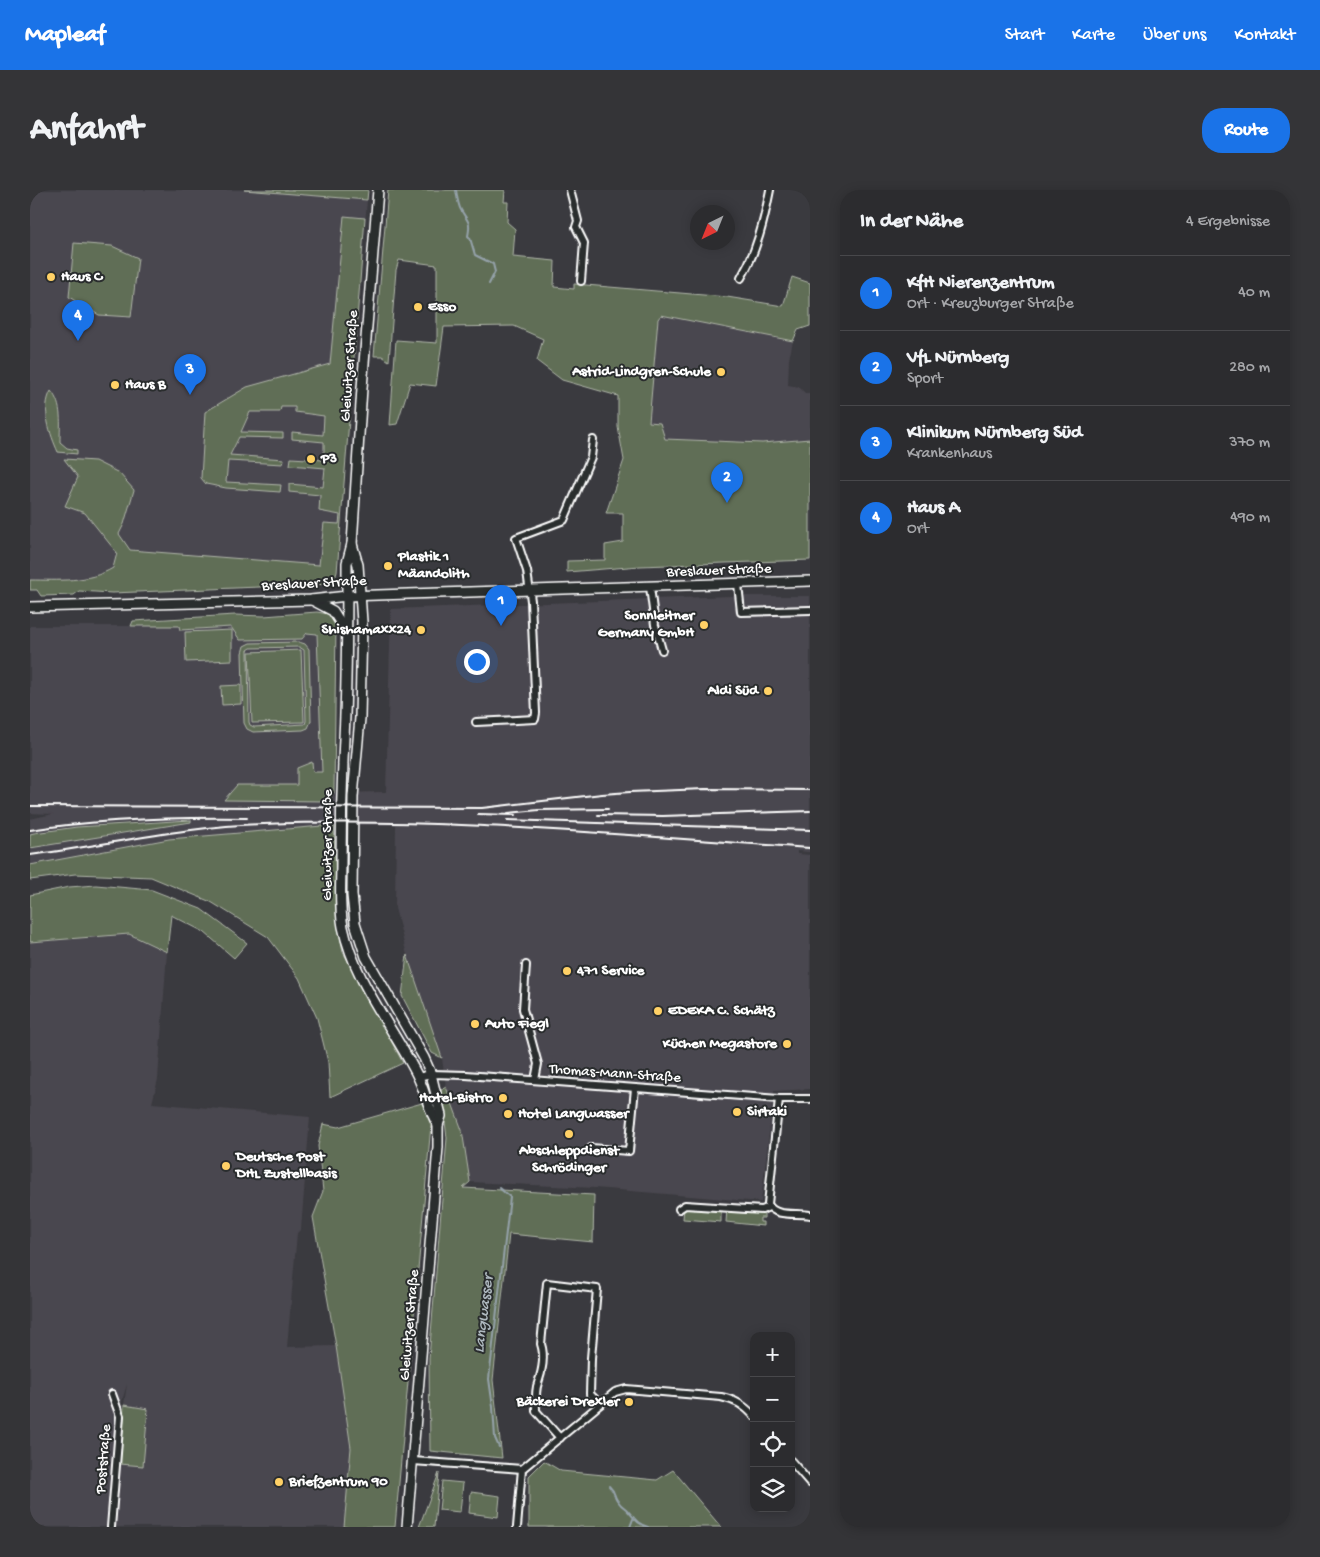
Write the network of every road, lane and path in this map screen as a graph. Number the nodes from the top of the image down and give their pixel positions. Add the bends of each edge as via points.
1 (378, 190) edge
2 (570, 190) edge
3 (770, 190) edge
4 (741, 278) dead end
5 (581, 281) dead end
6 (593, 440) dead end
7 (352, 544) junction
8 (810, 581) edge
9 (738, 584) junction
10 (650, 587) junction
11 (530, 590) junction
12 (347, 596) junction
13 (361, 596) junction
14 (311, 600) junction
15 (30, 606) edge
16 (810, 610) edge
17 (346, 633) junction
18 (662, 650) dead end
19 (476, 722) dead end
20 (526, 965) dead end
21 (431, 1074) junction
22 (418, 1077) junction
23 (535, 1080) junction
24 (635, 1088) junction
25 (779, 1099) junction
26 (810, 1099) edge
27 (438, 1125) junction
28 (591, 1148) dead end
29 (769, 1207) junction
30 (679, 1209) dead end
31 (810, 1215) edge
32 (112, 1394) dead end
33 (600, 1404) junction
34 (750, 1412) edge
35 (560, 1438) junction
36 (413, 1461) junction
37 (795, 1466) edge
38 (522, 1469) junction
39 (810, 1483) edge
40 (111, 1527) edge
41 (407, 1527) edge
42 (517, 1527) edge

1 - 7 main road, Gleiwitzer Straße
2 - 5 street via 578,221 576,227 584,243
3 - 4 street via 759,236
6 - 11 street via 591,457 564,520 516,538
7 - 12 main road, Gleiwitzer Straße via 347,563
7 - 13 main road, Gleiwitzer Straße via 358,564
8 - 9 main road, Breslauer Straße
9 - 10 main road, Breslauer Straße
9 - 16 street via 740,612
10 - 11 main road, Breslauer Straße
10 - 18 street
11 - 13 main road, Breslauer Straße
11 - 19 street via 535,719
12 - 13 main road, Breslauer Straße
12 - 14 main road, Breslauer Straße
12 - 17 main road, Gleiwitzer Straße
13 - 21 main road, Gleiwitzer Straße via 360,718 353,811 354,918 366,957
14 - 15 main road, Breslauer Straße
14 - 17 main road via 335,613
17 - 22 main road, Gleiwitzer Straße via 342,920 348,946 361,975
20 - 23 street via 524,1009 538,1064
21 - 22 street, Thomas-Mann-Straße
21 - 23 street, Thomas-Mann-Straße
21 - 27 main road, Gleiwitzer Straße via 441,1116
22 - 27 main road, Gleiwitzer Straße
23 - 24 street, Thomas-Mann-Straße
24 - 25 street, Thomas-Mann-Straße
24 - 28 street via 629,1151
25 - 26 street, Thomas-Mann-Straße
25 - 29 street
27 - 36 main road, Gleiwitzer Straße
29 - 30 street via 762,1210 685,1205
29 - 31 street via 776,1212
32 - 40 street, Poststraße via 120,1416
33 - 34 street via 615,1392 626,1389 721,1396 734,1400
33 - 35 street
33 - 35 street via 590,1394 597,1290 547,1283 536,1411
35 - 38 street
36 - 38 street
36 - 41 main road, Gleiwitzer Straße
37 - 39 street
38 - 42 street

